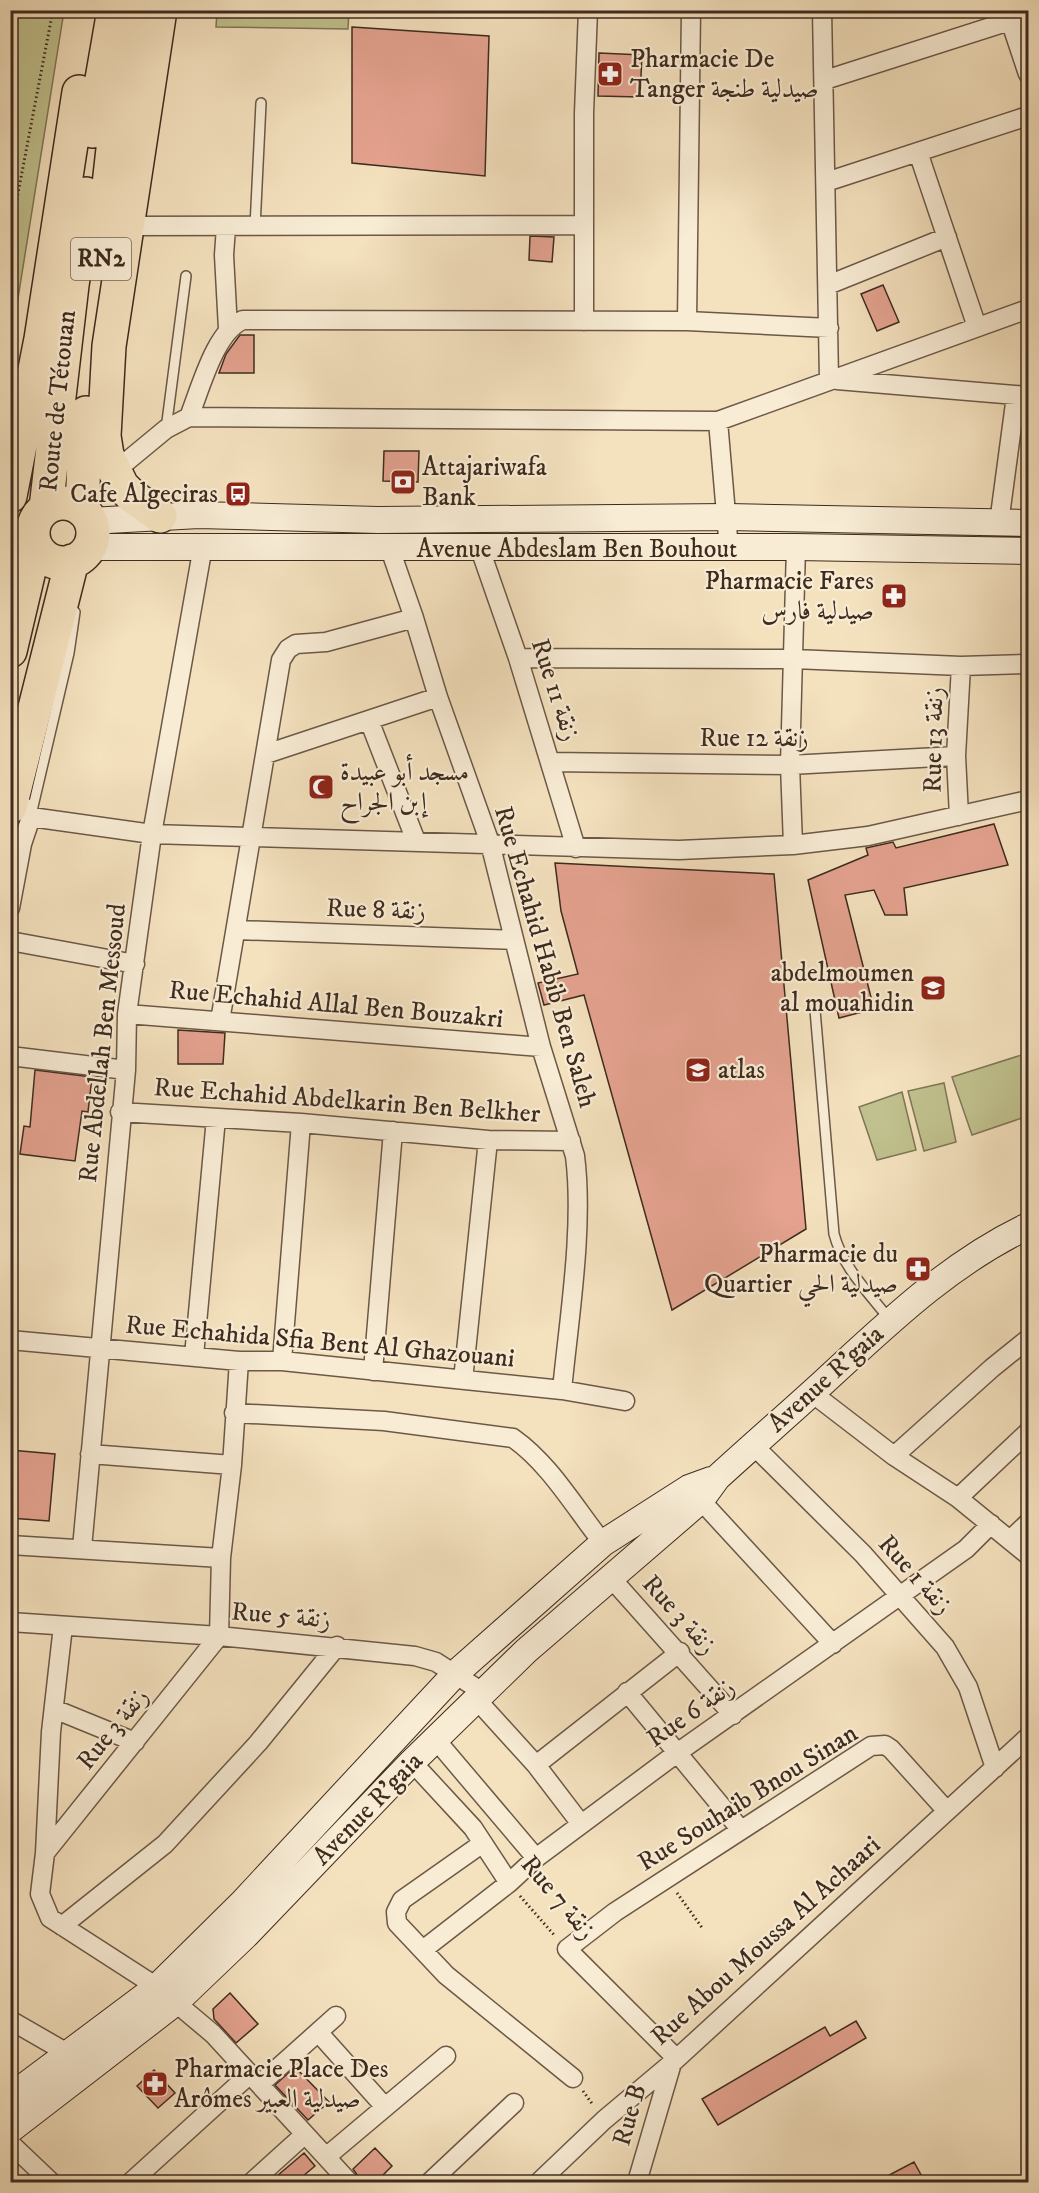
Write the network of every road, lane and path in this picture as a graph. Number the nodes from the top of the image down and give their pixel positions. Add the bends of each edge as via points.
1 (53, 10) edge
2 (93, 10) edge
3 (114, 10) edge
4 (139, 10) edge
5 (160, 10) edge
6 (588, 10) edge
7 (691, 10) edge
8 (822, 10) edge
9 (1029, 15) edge
10 (1009, 16) edge
11 (1029, 74) edge
12 (825, 80) junction
13 (261, 103) dead end
14 (1029, 116) edge
15 (918, 152) junction
16 (826, 182) junction
17 (584, 225) junction
18 (126, 226) junction
19 (255, 226) junction
20 (226, 227) junction
21 (10, 235) edge
22 (947, 237) junction
23 (186, 276) dead end
24 (828, 285) junction
25 (1029, 309) edge
26 (584, 321) junction
27 (687, 321) junction
28 (977, 327) junction
29 (829, 328) junction
30 (228, 329) junction
31 (66, 331) junction
32 (109, 346) junction
33 (830, 379) junction
34 (1022, 396) edge
35 (86, 401) junction
36 (189, 417) junction
37 (718, 421) junction
38 (25, 423) junction
39 (166, 429) junction
40 (114, 472) junction
41 (10, 496) edge
42 (46, 508) junction
43 (160, 516) junction
44 (728, 517) junction
45 (999, 523) junction
46 (1029, 523) edge
47 (83, 543) junction
48 (35, 545) junction
49 (203, 546) junction
50 (795, 547) junction
51 (390, 549) junction
52 (480, 549) junction
53 (729, 549) junction
54 (1029, 551) edge
55 (77, 598) dead end
56 (414, 618) junction
57 (10, 651) edge
58 (518, 658) junction
59 (794, 659) junction
60 (1029, 664) edge
61 (961, 666) junction
62 (438, 697) junction
63 (369, 720) junction
64 (266, 754) junction
65 (956, 756) junction
66 (551, 762) junction
67 (790, 765) junction
68 (1029, 800) edge
69 (19, 804) edge
70 (959, 816) junction
71 (152, 834) junction
72 (251, 836) junction
73 (416, 841) junction
74 (490, 843) junction
75 (793, 846) junction
76 (576, 848) junction
77 (10, 908) edge
78 (237, 930) junction
79 (514, 940) junction
80 (10, 941) edge
81 (135, 964) junction
82 (815, 1010) dead end
83 (126, 1014) junction
84 (220, 1021) junction
85 (541, 1047) junction
86 (10, 1056) edge
87 (126, 1070) junction
88 (120, 1112) junction
89 (216, 1118) junction
90 (301, 1123) junction
91 (393, 1131) junction
92 (488, 1140) junction
93 (571, 1141) junction
94 (1029, 1226) edge
95 (891, 1320) junction
96 (1029, 1339) edge
97 (10, 1340) edge
98 (102, 1348) junction
99 (194, 1356) junction
100 (239, 1361) junction
101 (282, 1361) junction
102 (373, 1371) junction
103 (464, 1380) junction
104 (562, 1390) junction
105 (812, 1393) junction
106 (625, 1401) dead end
107 (234, 1413) junction
108 (1029, 1432) edge
109 (753, 1445) junction
110 (90, 1454) junction
111 (894, 1456) junction
112 (232, 1465) junction
113 (695, 1494) junction
114 (958, 1498) junction
115 (1029, 1523) edge
116 (991, 1524) junction
117 (1011, 1539) junction
118 (603, 1543) junction
119 (10, 1545) edge
120 (82, 1548) junction
121 (1029, 1555) edge
122 (221, 1558) junction
123 (611, 1578) junction
124 (901, 1595) junction
125 (10, 1622) edge
126 (63, 1626) junction
127 (219, 1636) junction
128 (833, 1644) junction
129 (337, 1646) junction
130 (680, 1652) junction
131 (456, 1673) junction
132 (627, 1692) junction
133 (480, 1697) junction
134 (54, 1709) junction
135 (733, 1715) junction
136 (1029, 1737) edge
137 (436, 1740) junction
138 (135, 1742) junction
139 (677, 1753) junction
140 (412, 1762) junction
141 (536, 1765) junction
142 (995, 1768) junction
143 (946, 1810) junction
144 (581, 1824) junction
145 (741, 1830) junction
146 (483, 1843) junction
147 (45, 1853) junction
148 (536, 1858) junction
149 (667, 1879) junction
150 (509, 1883) junction
151 (62, 1926) junction
152 (703, 1929) dead end
153 (567, 1948) junction
154 (424, 1949) junction
155 (167, 1995) junction
156 (336, 2016) dead end
157 (10, 2020) edge
158 (318, 2032) junction
159 (69, 2055) junction
160 (446, 2056) dead end
161 (674, 2060) junction
162 (573, 2078) joint
163 (255, 2079) junction
164 (10, 2097) edge
165 (514, 2103) dead end
166 (385, 2107) junction
167 (604, 2120) junction
168 (10, 2130) edge
169 (304, 2135) junction
170 (10, 2143) edge
171 (326, 2157) junction
172 (51, 2182) edge
173 (131, 2182) edge
174 (252, 2182) edge
175 (349, 2182) edge
176 (430, 2182) edge
177 (539, 2182) edge
178 (637, 2182) edge

1 - 21 path
2 - 38 highway
3 - 31 highway, Route de Tétouan / RN2
4 - 35 highway, Route de Tétouan / RN2 via 113,149
5 - 18 highway
6 - 17 street
7 - 27 street
8 - 12 street
9 - 10 street
10 - 11 street
10 - 12 street
12 - 16 street
13 - 19 lane
14 - 15 street
15 - 16 street
15 - 22 street
16 - 24 street
17 - 19 street
17 - 26 street
18 - 20 street
18 - 32 highway
19 - 20 street
20 - 30 street
22 - 24 street
22 - 28 street
23 - 39 lane
24 - 29 street
25 - 28 street
26 - 27 street
26 - 30 street via 243,320
27 - 29 street
28 - 33 street
29 - 33 street
30 - 36 street
31 - 38 highway
31 - 42 highway, Route de Tétouan / RN2
32 - 35 highway
32 - 40 highway via 104,436
33 - 34 street
33 - 37 street
34 - 45 street
35 - 47 highway, Route de Tétouan / RN2
36 - 37 street
36 - 39 street
37 - 44 street
38 - 41 highway
39 - 40 street
40 - 43 highway via 133,497
42 - 47 highway, Route de Tétouan via 61,503
42 - 48 highway, Route de Tétouan / RN2 via 35,520
43 - 44 street, Avenue Abdeslam Ben Bouhout via 378,520
43 - 47 street, Avenue Abdeslam Ben Bouhout
44 - 45 street, Avenue Abdeslam Ben Bouhout
44 - 53 street
45 - 46 street, Avenue Abdeslam Ben Bouhout
47 - 48 highway via 51,560
47 - 49 street, Avenue Abdeslam Ben Bouhout
47 - 69 highway, Route de Tétouan / RN2
48 - 57 highway, Route de Tétouan / RN2
49 - 51 street, Avenue Abdeslam Ben Bouhout
49 - 71 street, Rue Abdellah Ben Messoud
50 - 53 street, Avenue Abdeslam Ben Bouhout
50 - 54 street, Avenue Abdeslam Ben Bouhout
50 - 59 street
51 - 52 street, Avenue Abdeslam Ben Bouhout
51 - 56 street, Rue Echahid Habib Ben Saleh
52 - 53 street, Avenue Abdeslam Ben Bouhout
52 - 58 street, Rue 11 زنقة
55 - 69 lane via 69,653
56 - 62 street, Rue Echahid Habib Ben Saleh
56 - 64 street via 288,649 281,660
58 - 59 street
58 - 66 street, Rue 11 زنقة
59 - 61 street
59 - 67 street
60 - 61 street
61 - 65 street, Rue 13 زنقة
62 - 63 street
62 - 74 street, Rue Echahid Habib Ben Saleh
63 - 64 street
63 - 73 street
64 - 72 street
65 - 67 street, Rue 12 زنقة
65 - 70 street, Rue 13 زنقة
66 - 67 street, Rue 12 زنقة
66 - 76 street, Rue 11 زنقة
67 - 75 street
68 - 70 street
69 - 71 street
69 - 77 street via 22,844
70 - 75 street via 868,836
71 - 72 street
71 - 81 street, Rue Abdellah Ben Messoud
72 - 73 street
72 - 78 street
73 - 74 street
74 - 76 street
74 - 79 street, Rue Echahid Habib Ben Saleh
75 - 76 street
78 - 79 street, Rue 8 زنقة
78 - 84 street
79 - 85 street, Rue Echahid Habib Ben Saleh
80 - 81 street
81 - 83 street, Rue Abdellah Ben Messoud
82 - 95 lane via 834,1234 848,1266
83 - 84 street, Rue Echahid Allal Ben Bouzakri
83 - 87 street, Rue Abdellah Ben Messoud
84 - 85 street, Rue Echahid Allal Ben Bouzakri
85 - 93 street, Rue Echahid Habib Ben Saleh
86 - 87 street
87 - 88 street, Rue Abdellah Ben Messoud
88 - 89 street, Rue Echahid Abdelkarin Ben Belkher
88 - 98 street, Rue Abdellah Ben Messoud
89 - 90 street, Rue Echahid Abdelkarin Ben Belkher
89 - 99 street
90 - 91 street, Rue Echahid Abdelkarin Ben Belkher
90 - 101 street
91 - 92 street, Rue Echahid Abdelkarin Ben Belkher
91 - 102 street
92 - 93 street, Rue Echahid Abdelkarin Ben Belkher
92 - 103 street
93 - 104 street, Rue Echahid Habib Ben Saleh via 577,1175
94 - 95 street, Avenue R'gaia via 936,1281
95 - 105 street, Avenue R'gaia
96 - 111 street
97 - 98 street, Rue Echahida Sfia Bent Al Ghazouani
98 - 99 street, Rue Echahida Sfia Bent Al Ghazouani
98 - 110 street, Rue Abdellah Ben Messoud
99 - 100 street, Rue Echahida Sfia Bent Al Ghazouani
100 - 101 street, Rue Echahida Sfia Bent Al Ghazouani
100 - 107 street
101 - 102 street, Rue Echahida Sfia Bent Al Ghazouani
102 - 103 street, Rue Echahida Sfia Bent Al Ghazouani
103 - 104 street, Rue Echahida Sfia Bent Al Ghazouani
104 - 106 street, Rue Echahida Sfia Bent Al Ghazouani
105 - 109 street, Avenue R'gaia
105 - 111 street
107 - 112 street
107 - 118 street via 384,1421 513,1438 543,1465
108 - 114 street
109 - 113 street, Avenue R'gaia
109 - 124 street, Rue 1 زنقة
110 - 112 street
110 - 120 street, Rue Abdellah Ben Messoud
111 - 114 street
112 - 122 street
113 - 118 street, Avenue R'gaia
113 - 123 street, Avenue R'gaia
113 - 128 street
114 - 116 street
115 - 117 street
116 - 117 street
116 - 124 street, Rue 6 زنقة via 966,1549
117 - 121 street
118 - 131 street, Avenue R'gaia
119 - 120 street
120 - 122 street
122 - 127 street
123 - 130 street, Rue 3 زنقة
123 - 133 street, Avenue R'gaia via 526,1651
124 - 128 street, Rue 6 زنقة
124 - 142 street, Rue 1 زنقة via 945,1647 962,1674
125 - 126 street, Rue 5 زنقة
126 - 127 street, Rue 5 زنقة
126 - 134 street
127 - 129 street, Rue 5 زنقة
127 - 138 street, Rue 3 زنقة
128 - 135 street, Rue 6 زنقة via 788,1666
129 - 131 street, Rue 5 زنقة via 415,1656
129 - 151 street via 258,1743 172,1838
130 - 132 street
130 - 135 street, Rue 3 زنقة
131 - 133 street, Rue 5 زنقة
131 - 155 street, Avenue R'gaia via 242,1903
132 - 139 street
132 - 141 street
133 - 137 street, Avenue R'gaia
133 - 141 street, Rue 5 زنقة
134 - 138 street
134 - 147 street
135 - 139 street, Rue 6 زنقة
136 - 142 street, Rue Abou Moussa Al Achaari
137 - 140 street, Avenue R'gaia
137 - 148 street
138 - 147 street, Rue 3 زنقة
139 - 144 street, Rue 6 زنقة
139 - 145 street
140 - 146 street, Rue 7 زنقة via 457,1807
140 - 155 street, Avenue R'gaia via 246,1935
141 - 144 street, Rue 5 زنقة
142 - 143 street, Rue Abou Moussa Al Achaari
143 - 145 street, Rue Souhaib Bnou Sinan via 891,1749 877,1744
143 - 161 street, Rue Abou Moussa Al Achaari
144 - 148 street, Rue 6 زنقة
145 - 149 street, Rue Souhaib Bnou Sinan
146 - 150 street, Rue 7 زنقة
146 - 154 street via 402,1900 396,1912 397,1923
147 - 151 street via 40,1894 50,1918
148 - 150 street, Rue 6 زنقة
149 - 152 path
149 - 153 street, Rue Souhaib Bnou Sinan
150 - 153 path, Rue 7 زنقة
150 - 154 street, Rue 6 زنقة
151 - 155 street
153 - 161 street, Rue 7 زنقة
154 - 162 street via 446,1975
155 - 159 street, Avenue R'gaia
155 - 163 street via 213,2034
155 - 168 street, Avenue R'gaia
156 - 158 street
157 - 159 street
158 - 163 street
158 - 166 street
159 - 164 street, Avenue R'gaia
160 - 166 street
161 - 167 street, Rue Abou Moussa Al Achaari
161 - 178 street, Rue B
162 - 167 path
163 - 169 street
163 - 173 street
165 - 176 street
166 - 171 street
167 - 177 street, Rue Abou Moussa Al Achaari
169 - 171 street
169 - 174 street
170 - 172 street
171 - 175 street

